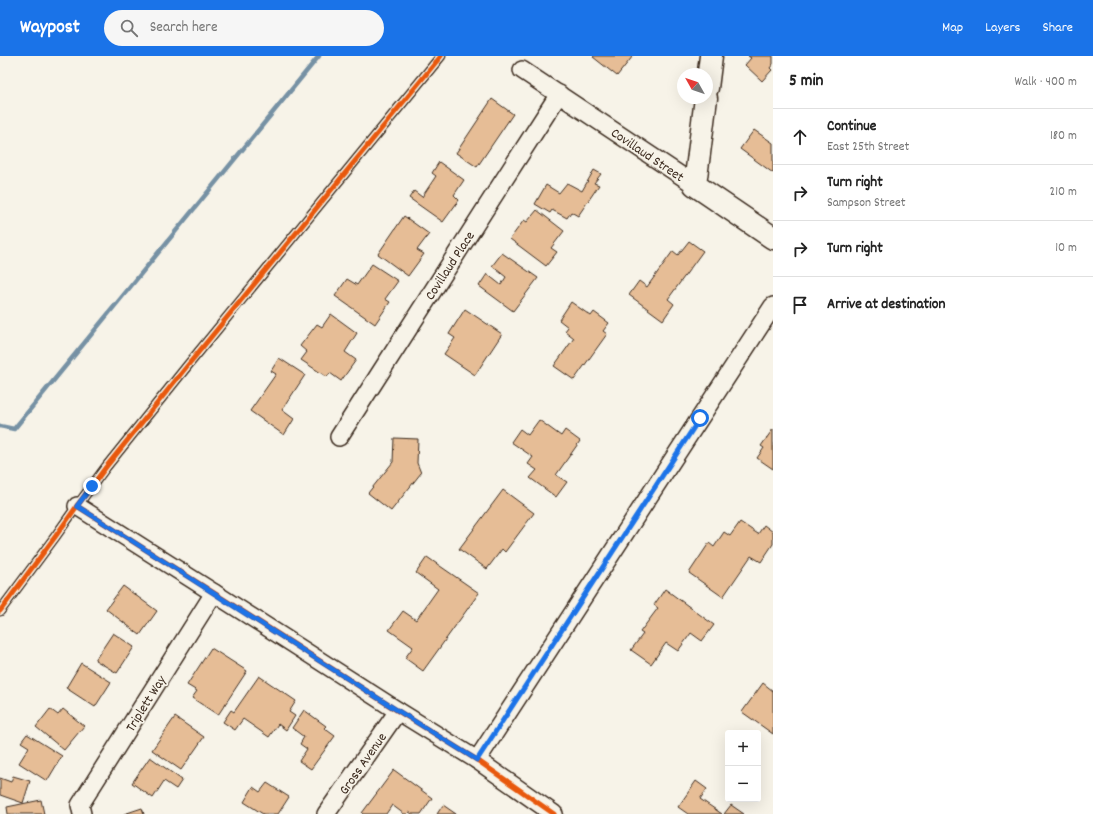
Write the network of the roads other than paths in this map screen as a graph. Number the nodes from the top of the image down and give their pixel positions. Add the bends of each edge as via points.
1 (441, 56) edge
2 (711, 56) edge
3 (710, 68) edge
4 (522, 70) dead end
5 (559, 94) junction
6 (705, 104) edge
7 (694, 185) junction
8 (773, 238) edge
9 (773, 306) edge
10 (340, 437) dead end
11 (77, 506) junction
12 (214, 592) junction
13 (0, 611) edge
14 (398, 711) junction
15 (477, 760) junction
16 (82, 814) edge
17 (326, 814) edge
18 (554, 814) edge

1 - 11 lane via 188,365
2 - 3 street
4 - 5 street, Covillaud Street
5 - 7 street, Covillaud Street
5 - 10 street, Covillaud Place
6 - 7 street
7 - 8 street, Covillaud Street
9 - 15 street
11 - 12 street
11 - 13 lane
12 - 14 street
12 - 16 street, Triplett Way via 80,806
14 - 15 street
14 - 17 street, Gross Avenue
15 - 18 street

